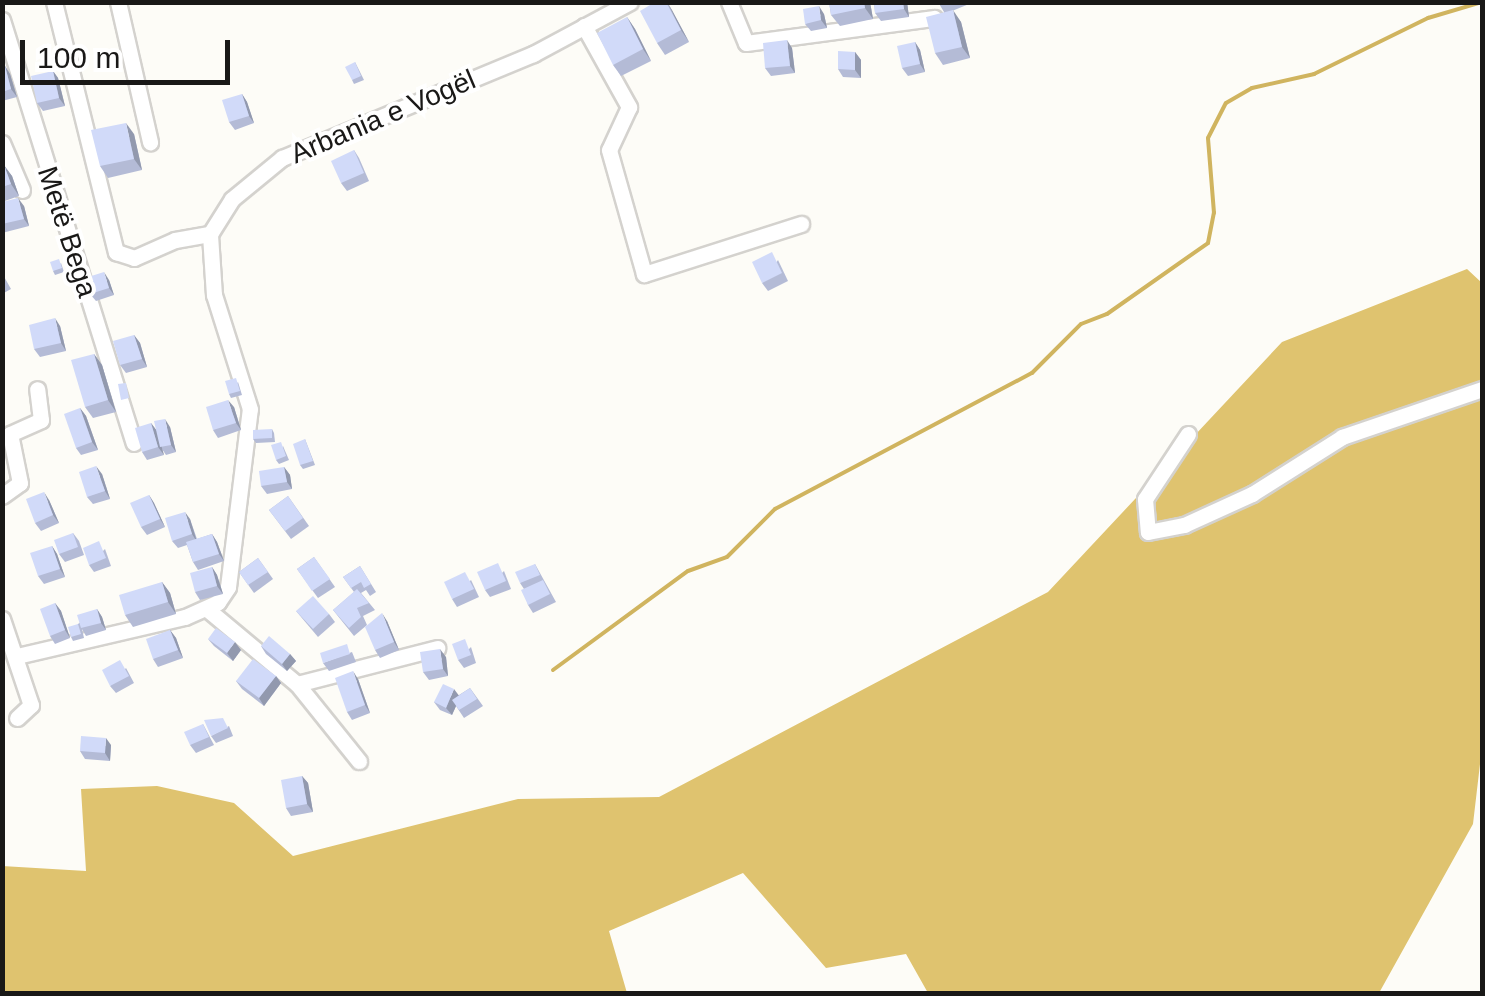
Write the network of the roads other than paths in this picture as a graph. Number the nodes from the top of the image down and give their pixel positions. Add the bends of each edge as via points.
1 (54, 2) edge
2 (118, 2) edge
3 (630, 2) edge
4 (729, 2) edge
5 (934, 18) edge
6 (2, 20) edge
7 (584, 26) junction
8 (150, 142) dead end
9 (2, 143) edge
10 (22, 190) dead end
11 (801, 224) dead end
12 (210, 234) junction
13 (37, 389) dead end
14 (1482, 389) edge
15 (1188, 434) dead end
16 (134, 444) edge
17 (2, 496) edge
18 (206, 610) junction
19 (2, 619) edge
20 (437, 648) edge
21 (17, 656) junction
22 (297, 684) junction
23 (17, 718) dead end
24 (358, 762) dead end

1 - 12 street via 116,252 134,258
2 - 8 street
3 - 7 street, Arbania e Vogël
4 - 5 street via 746,43
6 - 16 street, Metë Bega
7 - 11 street via 629,107 609,150 644,274
7 - 12 street, Arbania e Vogël via 534,54 282,158 232,199
9 - 10 street
12 - 18 street via 214,295 250,410 228,587
13 - 17 street via 41,420 10,434 20,482
14 - 15 street via 1342,436 1252,494 1184,525 1148,532 1145,499
18 - 21 street
18 - 22 street
19 - 21 street
20 - 22 street
21 - 23 street via 31,705
22 - 24 street

